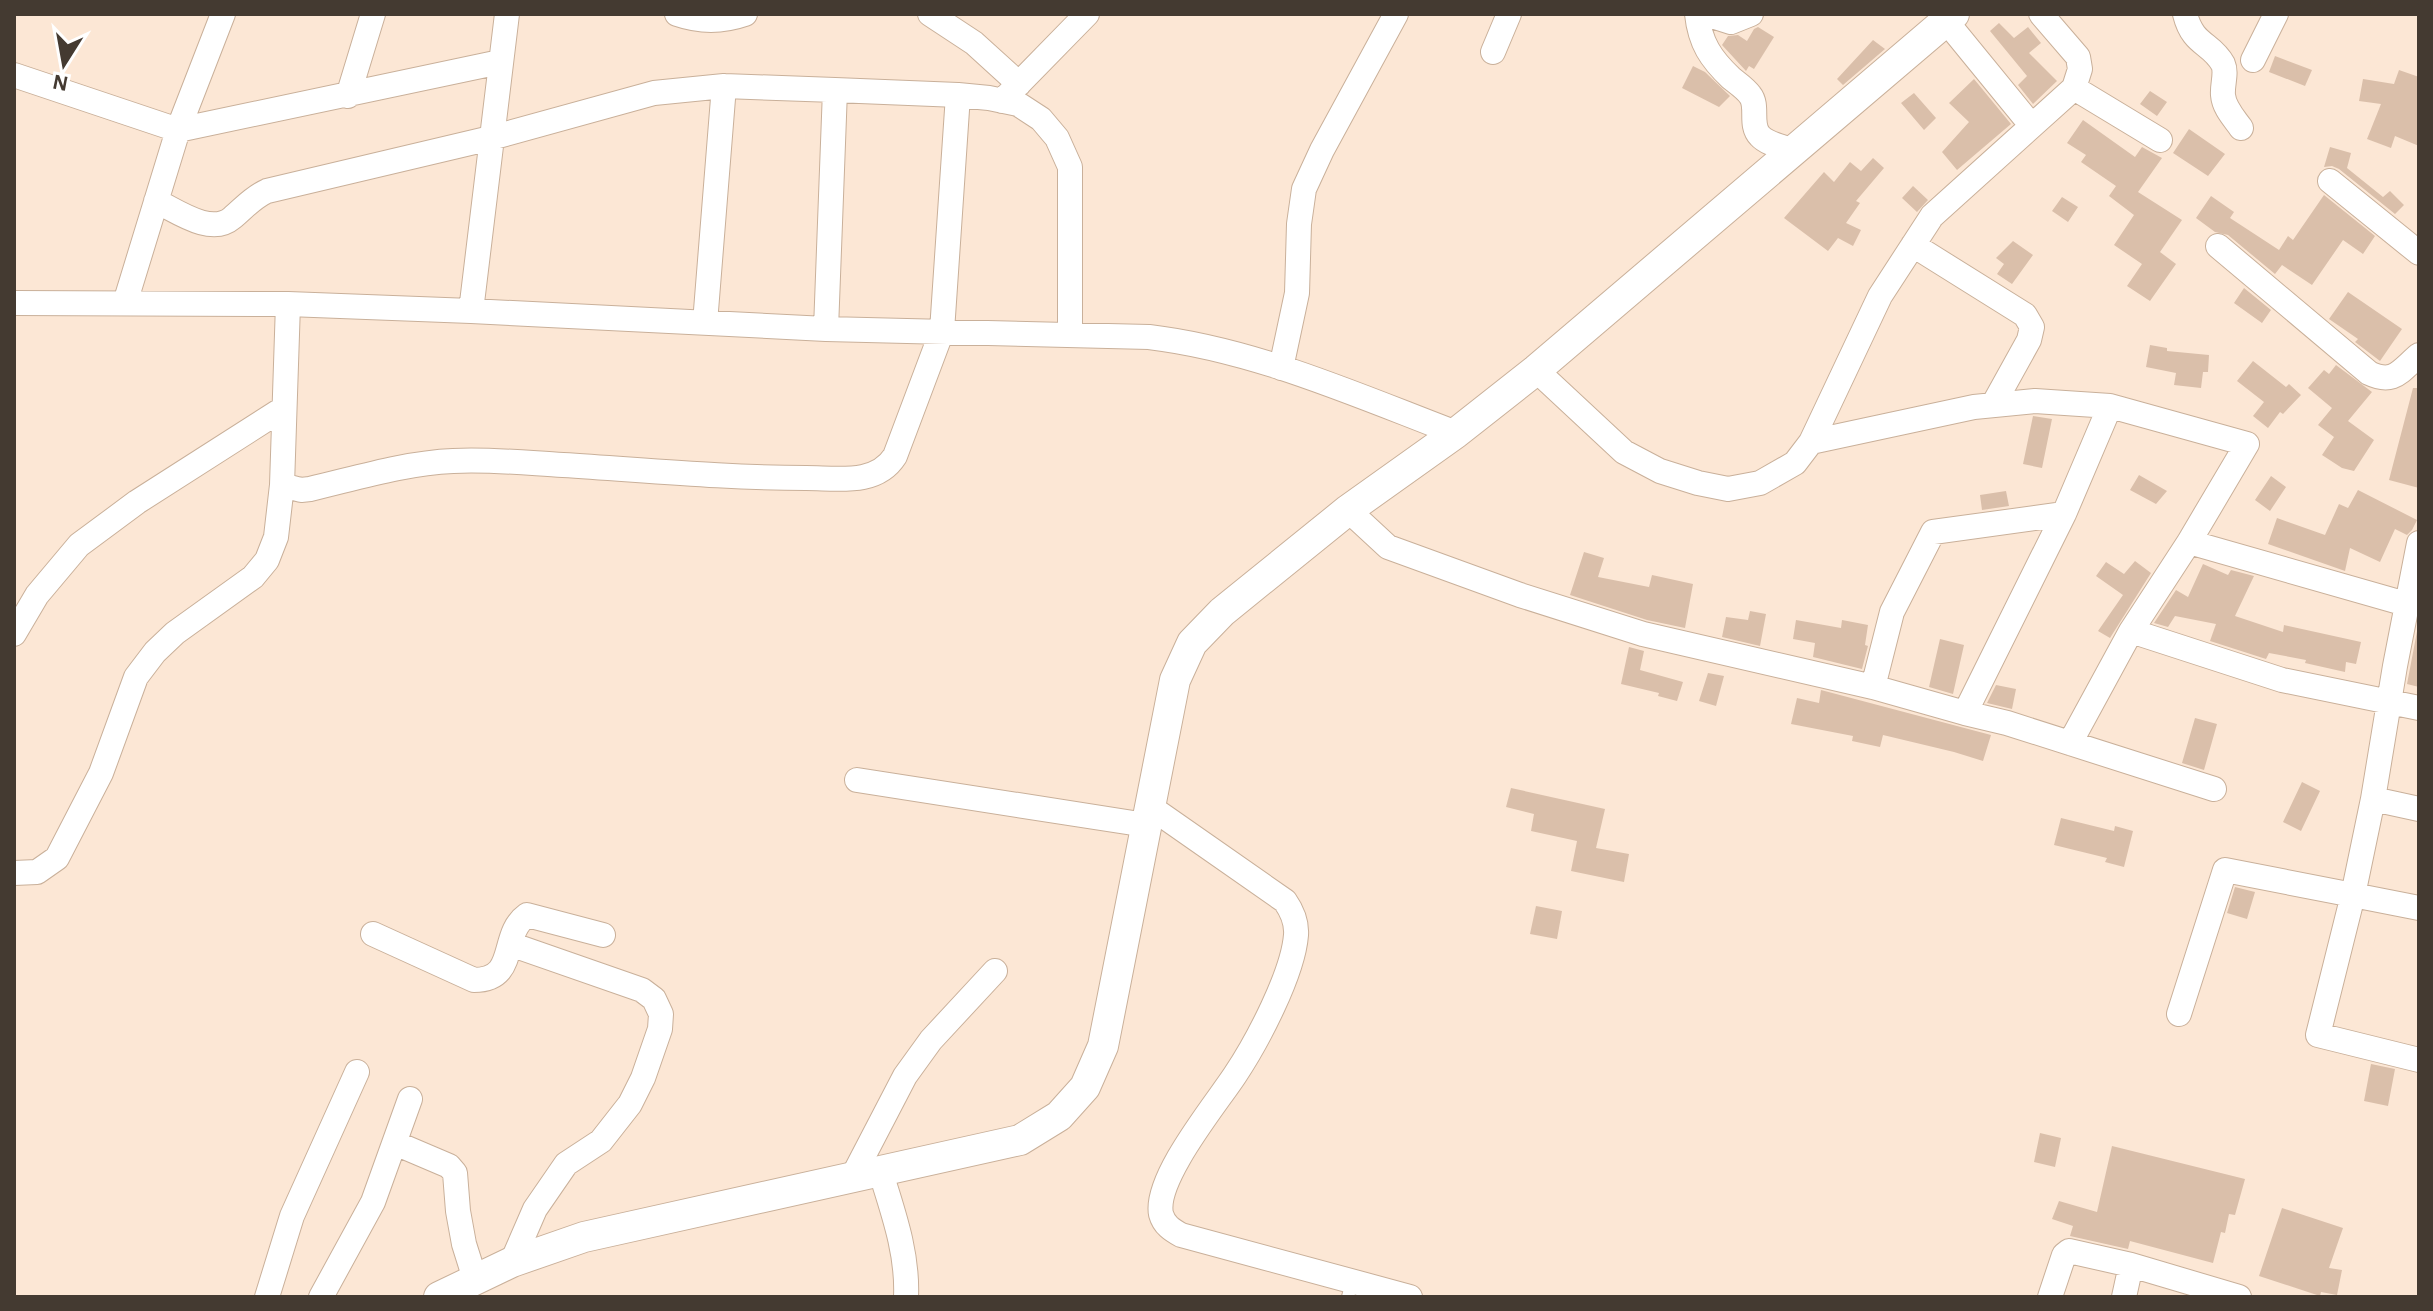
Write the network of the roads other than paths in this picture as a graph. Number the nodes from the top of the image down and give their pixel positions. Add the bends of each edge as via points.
1 (223, 14) edge
2 (373, 14) edge
3 (507, 14) edge
4 (677, 14) edge
5 (745, 14) edge
6 (930, 14) edge
7 (1087, 14) edge
8 (1396, 14) edge
9 (1509, 14) edge
10 (1697, 14) edge
11 (1706, 14) edge
12 (1751, 14) edge
13 (2041, 14) edge
14 (2185, 14) edge
15 (2276, 14) edge
16 (1950, 18) edge
17 (1493, 52) dead end
18 (2253, 60) dead end
19 (500, 62) junction
20 (14, 75) edge
21 (724, 86) junction
22 (2074, 88) junction
23 (835, 90) junction
24 (1011, 92) junction
25 (958, 95) junction
26 (348, 96) junction
27 (2031, 125) junction
28 (2241, 128) dead end
29 (178, 130) junction
30 (491, 138) junction
31 (2160, 140) dead end
32 (1794, 151) junction
33 (2330, 181) dead end
34 (156, 201) junction
35 (1913, 245) junction
36 (2218, 246) dead end
37 (2419, 253) edge
38 (14, 303) edge
39 (125, 303) junction
40 (288, 304) junction
41 (471, 311) junction
42 (705, 323) junction
43 (826, 329) junction
44 (942, 331) junction
45 (1070, 334) junction
46 (2419, 355) edge
47 (1281, 368) junction
48 (1536, 370) junction
49 (1993, 405) junction
50 (2110, 406) junction
51 (284, 408) junction
52 (1456, 433) junction
53 (1811, 442) junction
54 (282, 485) junction
55 (1348, 510) junction
56 (2064, 514) junction
57 (2189, 542) junction
58 (2419, 543) edge
59 (2406, 604) junction
60 (2131, 631) junction
61 (14, 634) edge
62 (1873, 687) junction
63 (2389, 701) junction
64 (2419, 708) edge
65 (1965, 713) junction
66 (2070, 743) junction
67 (857, 780) dead end
68 (2214, 789) dead end
69 (2373, 799) junction
70 (2419, 809) edge
71 (1147, 815) junction
72 (14, 873) edge
73 (2353, 895) junction
74 (2419, 908) edge
75 (373, 934) dead end
76 (603, 935) dead end
77 (510, 944) junction
78 (995, 971) dead end
79 (2179, 1014) dead end
80 (2419, 1060) edge
81 (357, 1072) dead end
82 (410, 1099) dead end
83 (395, 1143) junction
84 (866, 1173) junction
85 (512, 1262) junction
86 (2131, 1265) junction
87 (475, 1279) junction
88 (1350, 1289) edge
89 (2210, 1292) edge
90 (267, 1297) edge
91 (321, 1297) edge
92 (439, 1297) edge
93 (906, 1297) edge
94 (1410, 1297) edge
95 (2050, 1297) edge
96 (2124, 1297) edge
97 (2239, 1297) edge

1 - 29 street
2 - 26 street
3 - 19 street
4 - 5 street via 707,21
6 - 24 street via 974,43
7 - 24 street
8 - 47 street via 1304,189 1297,293
9 - 17 street
10 - 32 street via 1707,51 1754,102 1761,138
11 - 12 street via 1731,22
13 - 22 street via 2078,57
14 - 28 street via 2195,37 2225,68 2223,95
15 - 18 street
16 - 27 street
16 - 32 street
19 - 26 street
19 - 30 street
20 - 29 street
21 - 23 street
21 - 30 street via 654,93
21 - 42 street
22 - 27 street
22 - 31 street
23 - 25 street
23 - 43 street
24 - 25 street
24 - 45 street via 1057,138 1070,167
25 - 44 street
26 - 29 street
27 - 35 street via 1932,216
29 - 34 street
30 - 34 street via 267,191 220,225
30 - 41 street
32 - 48 street
33 - 37 street
34 - 39 street
35 - 49 street via 2025,315 2032,327
35 - 53 street via 1880,296
36 - 46 street via 2369,373 2391,378
38 - 39 street
39 - 40 street
40 - 41 street
40 - 51 street
41 - 42 street
42 - 43 street
43 - 44 street
44 - 45 street
44 - 54 street via 895,456 880,472 863,478 453,461 310,489
45 - 47 street via 1194,343
47 - 52 street
48 - 52 street
48 - 53 street via 1624,452 1698,483 1728,489 1760,483 1795,463
49 - 50 street via 2035,401
49 - 53 street
50 - 56 street
50 - 57 street via 2247,444
51 - 54 street
51 - 61 street via 79,545 37,595
52 - 55 street
54 - 72 street via 276,537 267,560 253,577 155,652 136,677 101,773 57,858 37,872
55 - 62 street via 1388,547 1520,595 1643,634
55 - 71 street via 1222,612 1192,643 1175,680
56 - 62 street via 1933,532 1892,612
56 - 65 street
57 - 59 street
57 - 60 street
58 - 59 street
59 - 63 street
60 - 63 street via 2282,680
60 - 66 street
62 - 65 street
63 - 64 street
63 - 69 street
65 - 66 street
66 - 68 street
67 - 71 street
69 - 70 street
69 - 73 street
71 - 84 street via 1103,1046 1085,1087 1059,1116 1020,1140
71 - 88 street via 1285,901 1296,933 1289,965 1262,1026 1178,1161 1162,1196 1161,1213 1167,1227 1181,1235
73 - 74 street
73 - 79 street via 2225,870
73 - 80 street via 2318,1035
75 - 77 street via 474,980 495,976
76 - 77 street via 527,915
77 - 85 street via 642,990 661,1014 656,1041 630,1104 601,1141 566,1164 535,1209
78 - 84 street via 905,1076
81 - 90 street via 292,1216
82 - 83 street
83 - 87 street via 455,1173 464,1244
83 - 91 street via 373,1202
84 - 85 street via 584,1237
84 - 93 street via 899,1230
85 - 87 street
86 - 89 street
86 - 95 street via 2066,1251
86 - 96 street
87 - 92 street
88 - 94 street
89 - 97 street

